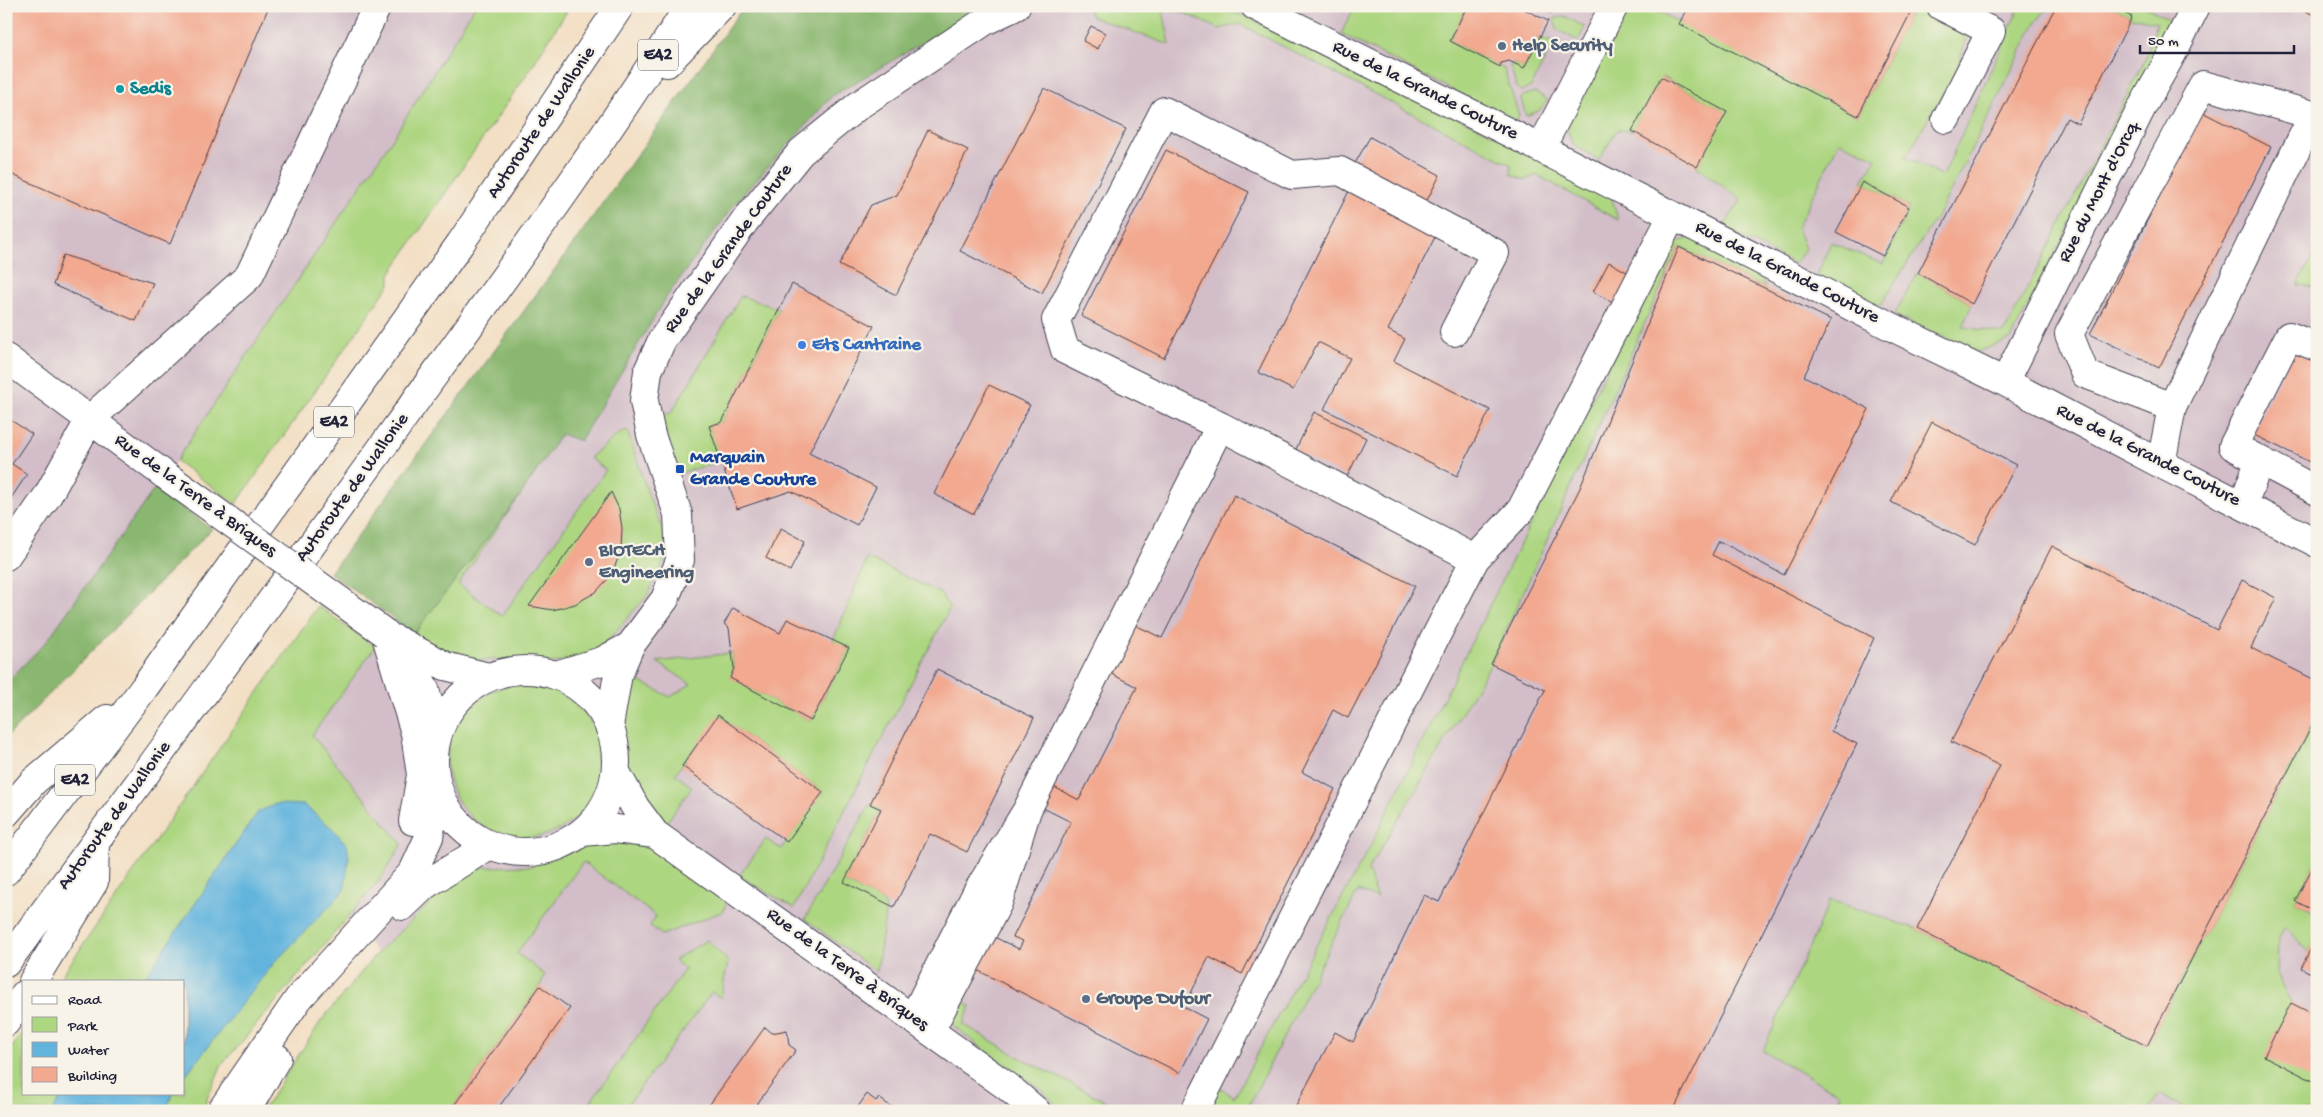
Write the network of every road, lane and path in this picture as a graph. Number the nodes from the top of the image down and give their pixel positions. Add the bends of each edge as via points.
1 (377, 6) edge
2 (620, 6) edge
3 (689, 6) edge
4 (722, 6) edge
5 (1016, 6) edge
6 (1255, 6) edge
7 (1614, 6) edge
8 (1941, 6) edge
9 (2196, 6) edge
10 (628, 103) junction
11 (1946, 119) dead end
12 (1540, 148) junction
13 (1672, 216) junction
14 (1454, 332) dead end
15 (2317, 348) edge
16 (6, 358) edge
17 (2005, 382) junction
18 (2172, 407) junction
19 (90, 419) junction
20 (1220, 426) junction
21 (2259, 462) junction
22 (2161, 464) junction
23 (2317, 491) edge
24 (2243, 506) junction
25 (2317, 543) edge
26 (6, 556) edge
27 (1475, 559) junction
28 (385, 633) junction
29 (630, 646) junction
30 (556, 675) junction
31 (490, 677) junction
32 (144, 688) junction
33 (609, 726) junction
34 (437, 737) junction
35 (616, 772) junction
36 (438, 791) junction
37 (6, 814) edge
38 (583, 832) junction
39 (655, 834) junction
40 (95, 843) junction
41 (488, 846) junction
42 (6, 871) edge
43 (377, 910) junction
44 (6, 963) edge
45 (33, 980) edge
46 (22, 998) edge
47 (6, 1022) edge
48 (922, 1024) junction
49 (221, 1111) edge
50 (246, 1111) edge
51 (1036, 1111) edge
52 (1195, 1111) edge

1 - 19 main road via 249,276
2 - 32 main road, Autoroute de Wallonie / E42 via 460,244
3 - 10 main road, Autoroute de Wallonie / E42
4 - 10 main road
5 - 29 main road, Rue de la Grande Couture via 985,21 858,106 801,152 744,221 662,340 648,371 644,401 651,436 678,514 680,560 665,599
6 - 12 main road, Rue de la Grande Couture
7 - 12 main road
8 - 11 main road via 1991,31
9 - 17 main road, Rue du Mont d'Orcq
10 - 40 main road, Autoroute de Wallonie / E42
12 - 13 main road, Rue de la Grande Couture
13 - 17 main road, Rue de la Grande Couture
13 - 27 main road via 1521,510
14 - 20 main road via 1495,253 1340,171 1292,175 1164,111 1056,320 1065,350
15 - 21 main road via 2289,336 2233,446
16 - 19 main road, Rue de la Terre à Briques
17 - 22 main road, Rue de la Grande Couture
18 - 18 main road via 2313,116 2203,85 2069,334 2085,374
18 - 22 main road
19 - 26 main road via 48,495
19 - 28 main road, Rue de la Terre à Briques, bridge
20 - 27 main road
20 - 48 main road via 1027,810 998,903
21 - 23 main road
21 - 24 main road
22 - 24 main road, Rue de la Grande Couture
24 - 25 main road, Rue de la Grande Couture
27 - 52 main road
28 - 31 main road, Rue de la Terre à Briques via 445,666
28 - 34 main road, Rue de la Terre à Briques via 425,689
28 - 43 main road via 416,733 421,775 403,860
29 - 30 main road, Rue de la Grande Couture via 602,661
29 - 33 main road, Rue de la Grande Couture via 618,674
30 - 31 main road via 512,671
30 - 33 main road via 578,687 596,704
31 - 34 main road via 466,691 448,712
32 - 37 main road via 34,781
32 - 42 main road, Autoroute de Wallonie / E42
33 - 35 main road via 616,749
34 - 36 main road via 433,764
35 - 38 main road via 610,795 599,816
35 - 39 main road, Rue de la Terre à Briques via 635,807
36 - 41 main road via 449,814 466,832
36 - 43 main road via 429,837 413,872
38 - 39 main road, Rue de la Terre à Briques via 615,829
38 - 41 main road via 562,845 538,852 512,852
39 - 48 main road, Rue de la Terre à Briques
40 - 44 main road, Autoroute de Wallonie / E42
40 - 45 main road via 94,882
41 - 50 main road via 425,884 372,936 313,1004
43 - 49 main road via 299,998
46 - 47 main road
48 - 51 main road, Rue de la Terre à Briques

